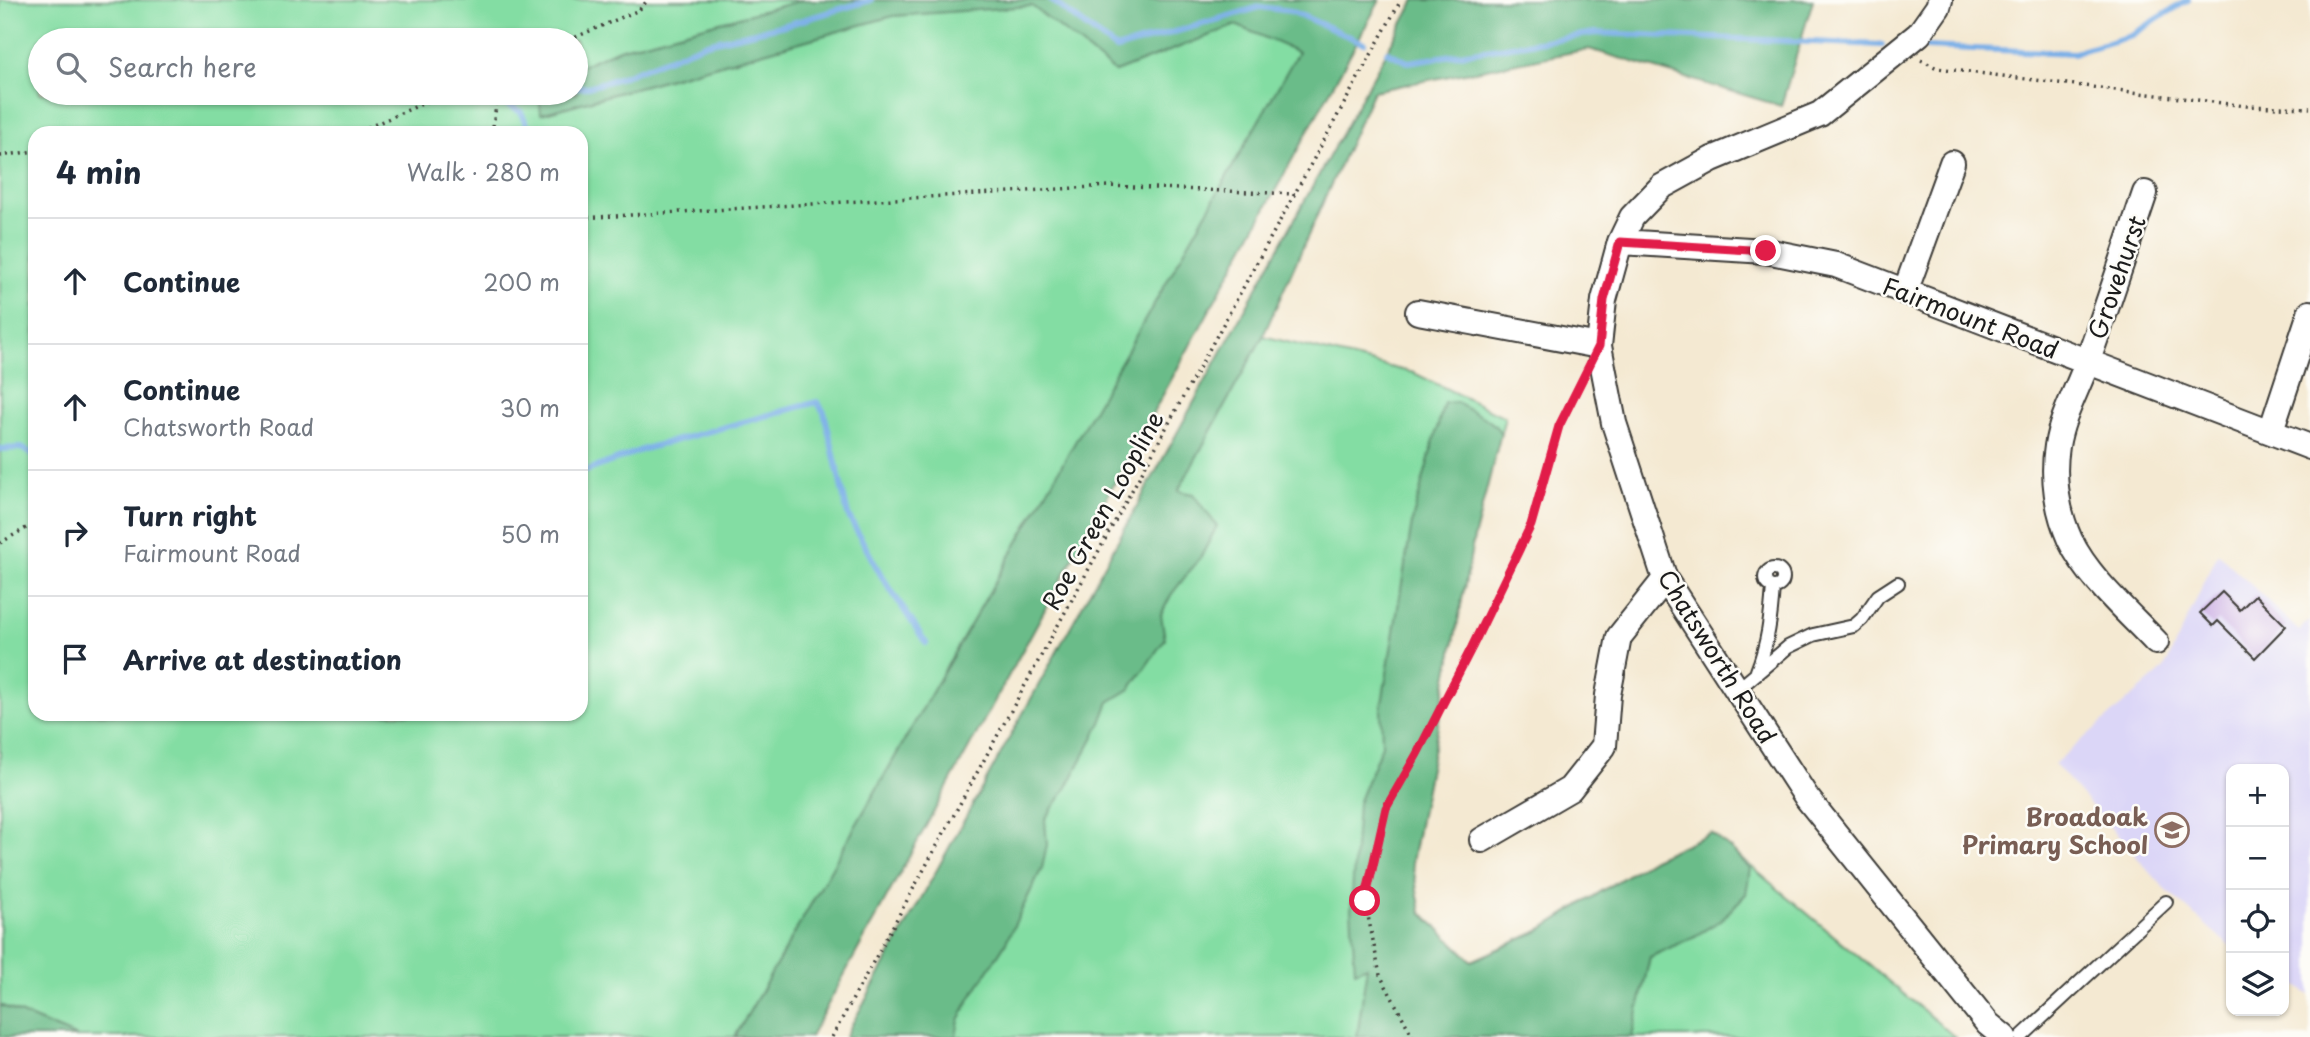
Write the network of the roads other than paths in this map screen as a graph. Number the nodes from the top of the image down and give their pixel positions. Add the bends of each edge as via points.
1 (1940, 0) edge
2 (1952, 163) dead end
3 (2145, 193) dead end
4 (1620, 242) junction
5 (1905, 292) junction
6 (1418, 312) dead end
7 (2310, 313) edge
8 (1599, 346) junction
9 (2088, 362) junction
10 (2271, 431) junction
11 (2310, 447) edge
12 (1665, 579) junction
13 (1898, 583) dead end
14 (1773, 586) dead end
15 (2156, 642) dead end
16 (1747, 682) junction
17 (1482, 840) dead end
18 (2166, 902) dead end
19 (2004, 1037) edge
20 (2021, 1037) edge

1 - 4 street, Chatsworth Road via 1919,34 1820,114 1712,159 1661,187 1632,217
2 - 5 street
3 - 9 street, Grovehurst
4 - 5 street, Fairmount Road via 1766,251 1836,265
4 - 8 street, Chatsworth Road via 1604,300
5 - 9 street, Fairmount Road
6 - 8 street
7 - 10 street
8 - 12 street, Chatsworth Road via 1614,423
9 - 10 street, Fairmount Road
9 - 15 street, Grovehurst via 2057,447 2059,509 2089,570
10 - 11 street, Fairmount Road
12 - 16 street, Chatsworth Road
12 - 17 street via 1619,637 1604,746 1570,789
13 - 16 lane via 1878,596 1854,626 1814,635 1788,647
14 - 16 lane via 1765,651
16 - 19 street, Chatsworth Road via 1807,798 1988,1024
18 - 20 lane

